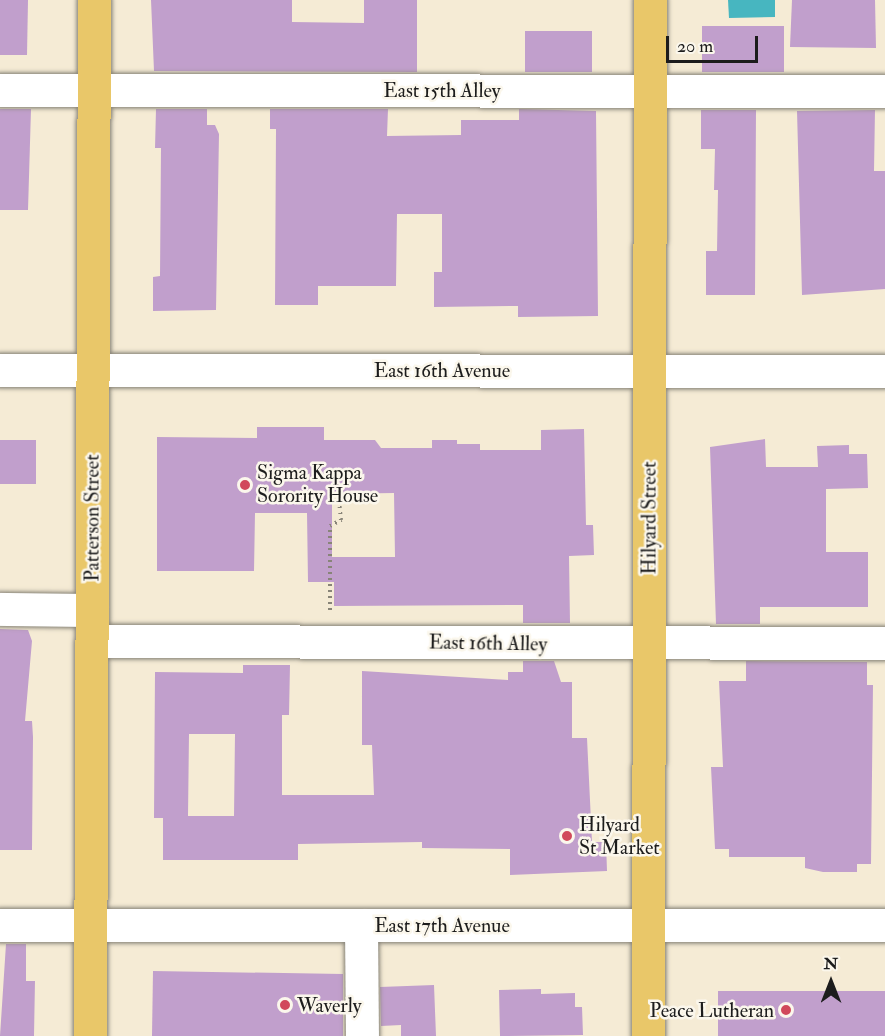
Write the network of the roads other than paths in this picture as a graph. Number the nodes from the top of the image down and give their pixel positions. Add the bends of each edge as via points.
1 (94, 0) edge
2 (650, 0) edge
3 (0, 90) edge
4 (93, 90) junction
5 (650, 90) junction
6 (885, 91) edge
7 (92, 368) junction
8 (0, 370) edge
9 (650, 371) junction
10 (885, 371) edge
11 (0, 609) edge
12 (92, 625) junction
13 (885, 643) edge
14 (647, 644) junction
15 (0, 925) edge
16 (90, 925) junction
17 (361, 925) junction
18 (648, 925) junction
19 (885, 925) edge
20 (90, 1036) edge
21 (362, 1036) edge
22 (648, 1036) edge

1 - 4 main road, Patterson Street
2 - 5 main road, Hilyard Street
3 - 4 street, East 15th Alley
4 - 5 street, East 15th Alley
4 - 7 main road, Patterson Street
5 - 6 street, East 15th Alley
5 - 9 main road, Hilyard Street
7 - 8 street, East 16th Avenue
7 - 9 street, East 16th Avenue
7 - 12 main road, Patterson Street
9 - 10 street, East 16th Avenue
9 - 14 main road, Hilyard Street
11 - 12 street, East 16th Alley
12 - 14 street, East 16th Alley via 330,641
12 - 16 main road, Patterson Street
13 - 14 street, East 16th Alley
14 - 18 main road, Hilyard Street
15 - 16 street, East 17th Avenue
16 - 17 street, East 17th Avenue
16 - 20 main road, Patterson Street
17 - 18 street, East 17th Avenue
17 - 21 street
18 - 19 street, East 17th Avenue
18 - 22 main road, Hilyard Street

